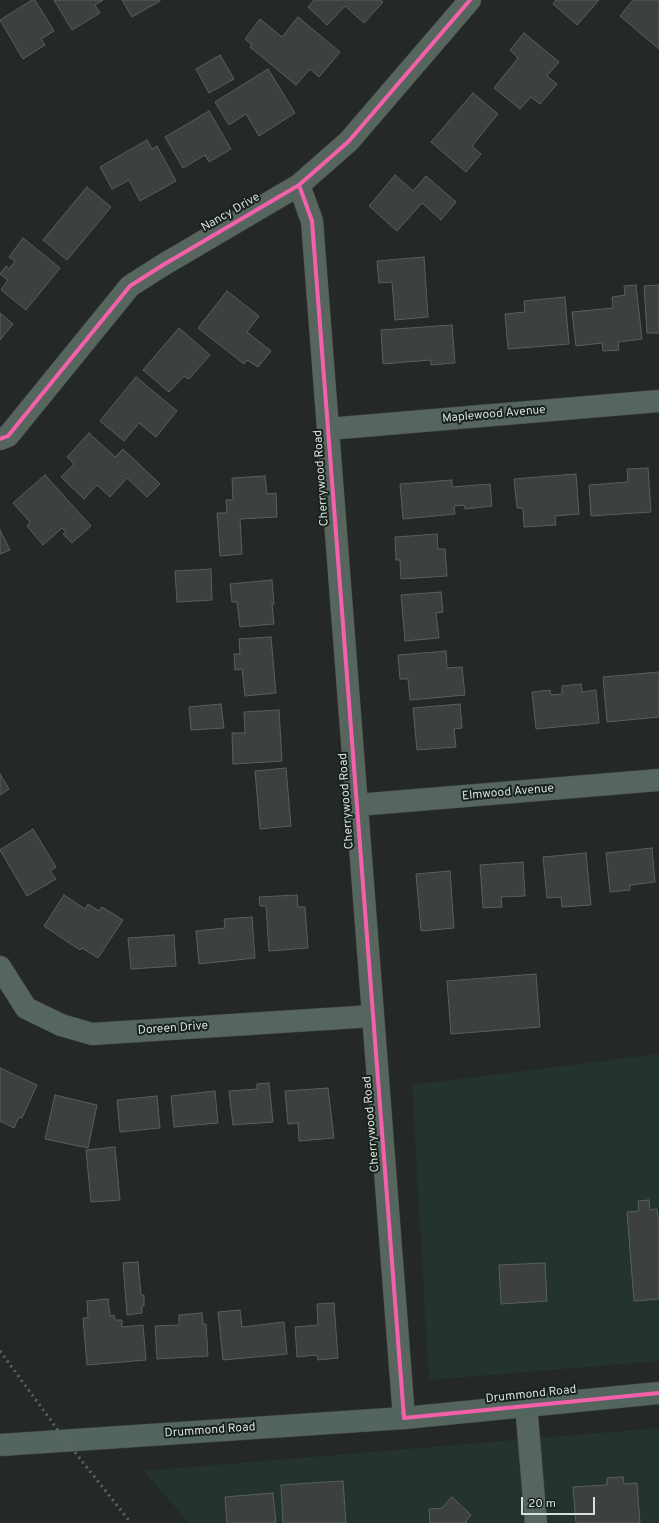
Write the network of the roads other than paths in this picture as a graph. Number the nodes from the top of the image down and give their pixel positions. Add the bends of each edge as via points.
1 (470, 0) edge
2 (299, 185) junction
3 (659, 401) edge
4 (328, 429) junction
5 (0, 439) edge
6 (659, 780) edge
7 (357, 805) junction
8 (0, 967) edge
9 (373, 1016) junction
10 (659, 1393) edge
11 (526, 1405) junction
12 (404, 1418) junction
13 (0, 1445) edge
14 (536, 1523) edge

1 - 2 street, Nancy Drive via 349,141
2 - 4 street, Cherrywood Road via 312,221
2 - 5 street, Nancy Drive via 130,286 8,436
3 - 4 street, Maplewood Avenue
4 - 7 street, Cherrywood Road
6 - 7 street, Elmwood Avenue
7 - 9 street, Cherrywood Road
8 - 9 street, Doreen Drive via 26,1008 60,1025 92,1034
9 - 12 street, Cherrywood Road
10 - 11 main road, Drummond Road
11 - 12 main road, Drummond Road
11 - 14 street
12 - 13 main road, Drummond Road

